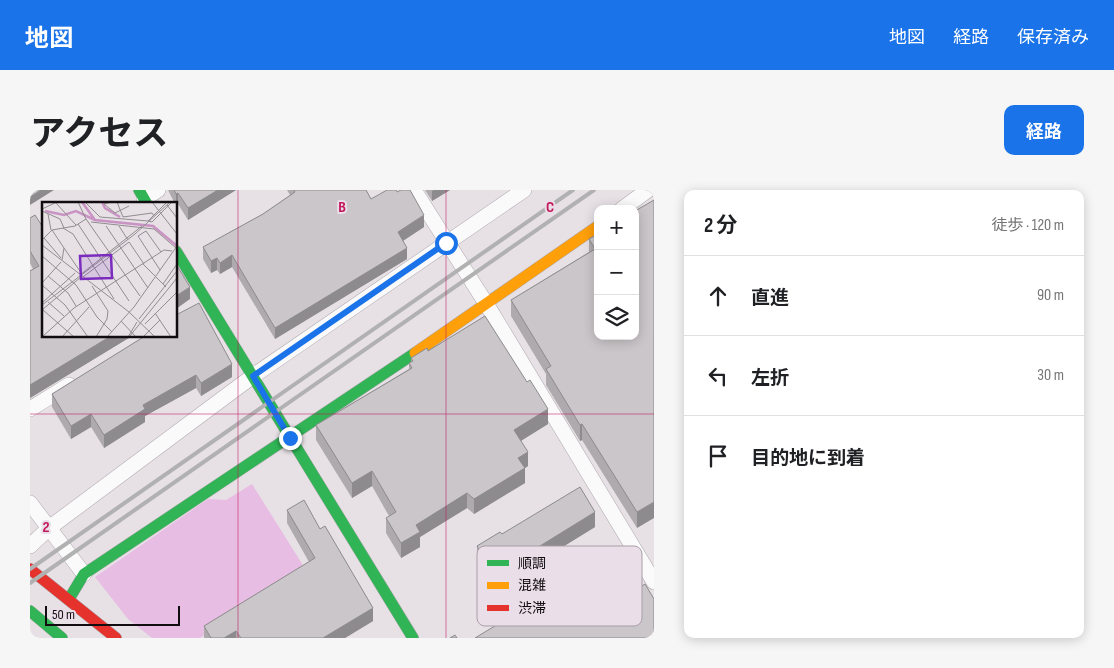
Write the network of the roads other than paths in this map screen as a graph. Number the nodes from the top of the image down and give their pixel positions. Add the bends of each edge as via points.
1 (158, 190) edge
2 (414, 190) edge
3 (524, 190) edge
4 (648, 190) edge
5 (143, 198) edge
6 (627, 205) edge
7 (594, 229) edge
8 (446, 243) junction
9 (178, 253) edge
10 (207, 300) junction
11 (487, 305) junction
12 (192, 309) edge
13 (253, 376) junction
14 (80, 378) edge
15 (30, 409) edge
16 (290, 438) junction
17 (30, 503) edge
18 (49, 528) junction
19 (30, 546) edge
20 (632, 546) edge
21 (642, 562) edge
22 (30, 569) edge
23 (84, 574) junction
24 (654, 582) edge
25 (69, 600) junction
26 (30, 611) edge
27 (62, 638) edge
28 (116, 638) edge
29 (414, 638) edge

1 - 5 street
2 - 8 street
3 - 8 street
4 - 6 street
7 - 11 street
8 - 11 street
8 - 13 street
9 - 10 street
10 - 12 street
10 - 13 street
11 - 16 street
11 - 20 street
13 - 16 street
13 - 18 street
14 - 15 street
16 - 23 street
16 - 29 street
17 - 18 street
18 - 19 street
18 - 23 street
21 - 24 street
22 - 25 street
23 - 25 street
25 - 28 street
26 - 27 street

